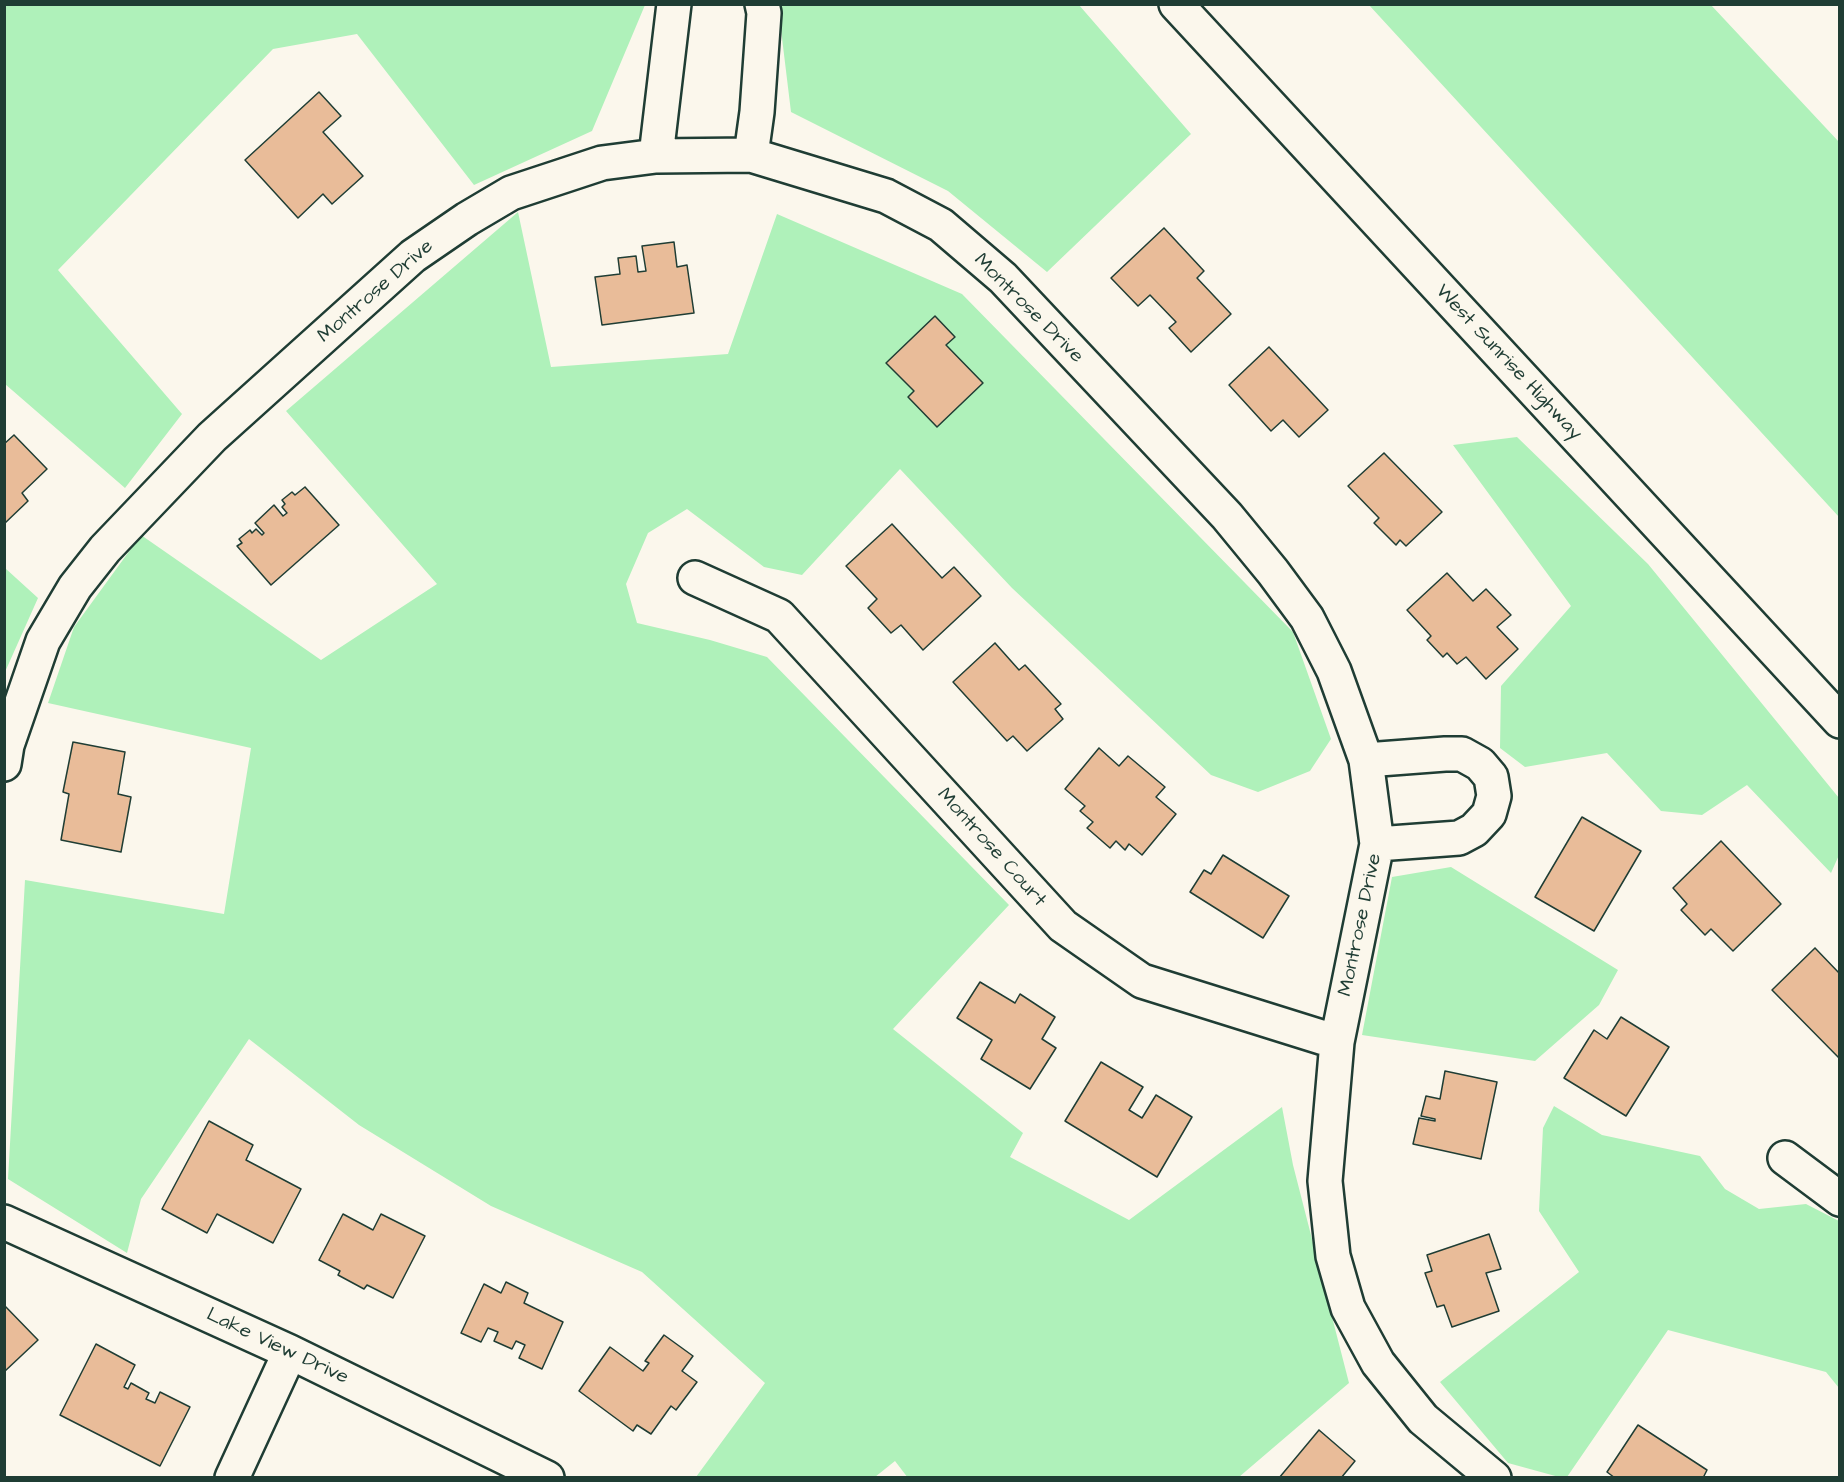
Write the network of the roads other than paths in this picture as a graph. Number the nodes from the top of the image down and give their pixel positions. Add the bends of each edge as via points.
1 (674, 4) edge
2 (762, 4) edge
3 (1176, 4) edge
4 (751, 155) junction
5 (656, 156) junction
6 (695, 578) dead end
7 (1839, 721) edge
8 (1366, 760) junction
9 (4, 764) edge
10 (1377, 843) junction
11 (1337, 1042) junction
12 (1785, 1158) dead end
13 (1839, 1199) edge
14 (4, 1222) edge
15 (290, 1352) junction
16 (232, 1478) edge
17 (547, 1478) edge
18 (1494, 1478) edge

1 - 5 street
2 - 4 street via 764,24
3 - 7 street, West Sunrise Highway
4 - 5 street, Montrose Drive
4 - 8 street, Montrose Drive via 886,196 941,225 1003,278 1227,516 1273,572 1307,618 1334,671
5 - 9 street, Montrose Drive via 602,163 511,193 467,219 413,256 212,437 105,549 75,587 43,641
6 - 11 street, Montrose Court via 779,616 1063,926 1142,981
8 - 10 street, Montrose Drive
8 - 10 street via 1462,754 1480,764 1491,777 1494,796 1489,814 1474,830 1459,838
10 - 11 street, Montrose Drive
11 - 18 street, Montrose Drive via 1325,1181 1333,1256 1348,1308 1378,1363 1423,1419
12 - 13 street
14 - 15 street, Lake View Drive
15 - 16 street
15 - 17 street, Lake View Drive

